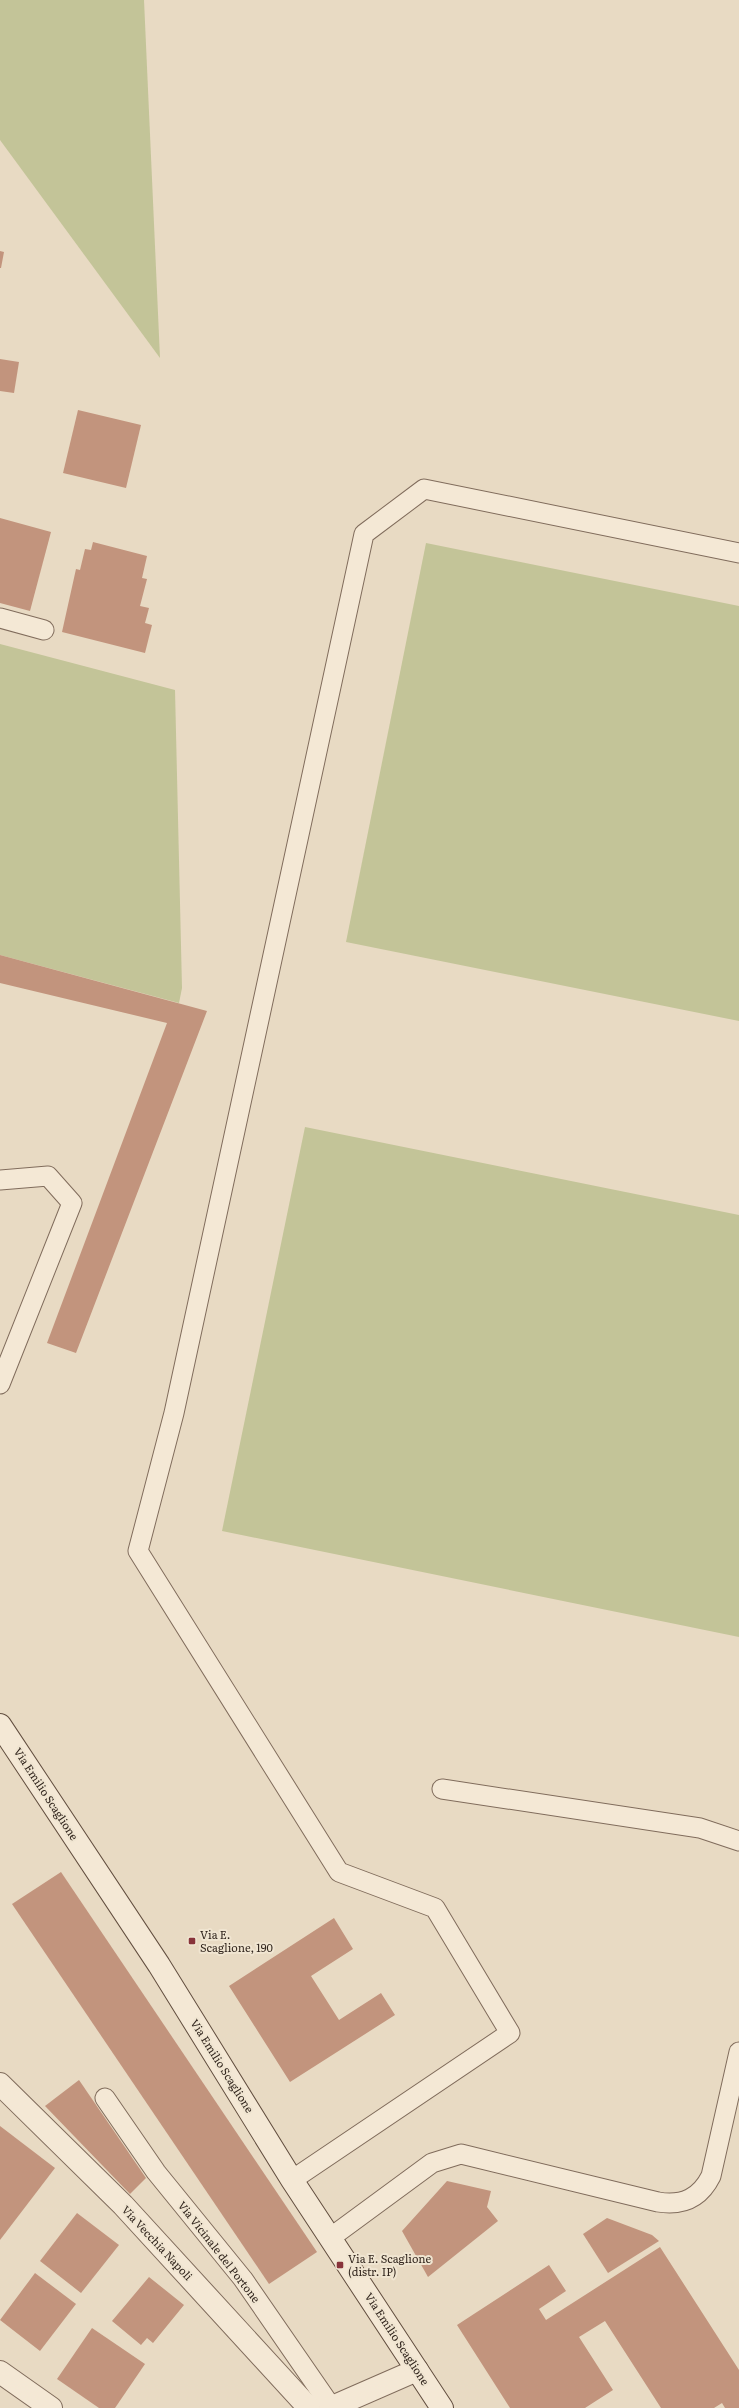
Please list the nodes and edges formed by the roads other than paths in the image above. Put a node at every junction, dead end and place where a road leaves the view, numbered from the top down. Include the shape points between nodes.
1 (739, 553) edge
2 (0, 618) edge
3 (44, 630) dead end
4 (0, 1180) edge
5 (0, 1384) edge
6 (0, 1725) edge
7 (442, 1789) dead end
8 (739, 1841) edge
9 (739, 2052) edge
10 (0, 2084) edge
11 (105, 2098) dead end
12 (292, 2180) junction
13 (330, 2238) junction
14 (417, 2370) junction
15 (0, 2372) edge
16 (51, 2408) edge
17 (309, 2408) edge
18 (331, 2408) edge
19 (442, 2408) edge

1 - 12 lane via 424,489 364,534 174,1413 138,1551 339,1872 435,1908 510,2033
2 - 3 lane
4 - 5 lane via 48,1176 72,1203
6 - 12 main road, Via Emilio Scaglione via 159,1965
7 - 8 lane via 700,1828
9 - 13 lane via 711,2176 705,2188 696,2197 671,2204 658,2202 461,2154 432,2164
10 - 17 main road, Via Vecchia Napoli via 122,2205
11 - 18 lane, Via Vicinale del Portone via 156,2172 243,2279
12 - 13 main road, Via Emilio Scaglione
13 - 14 main road, Via Emilio Scaglione
14 - 18 main road
14 - 19 main road, Via Emilio Scaglione
15 - 16 main road

